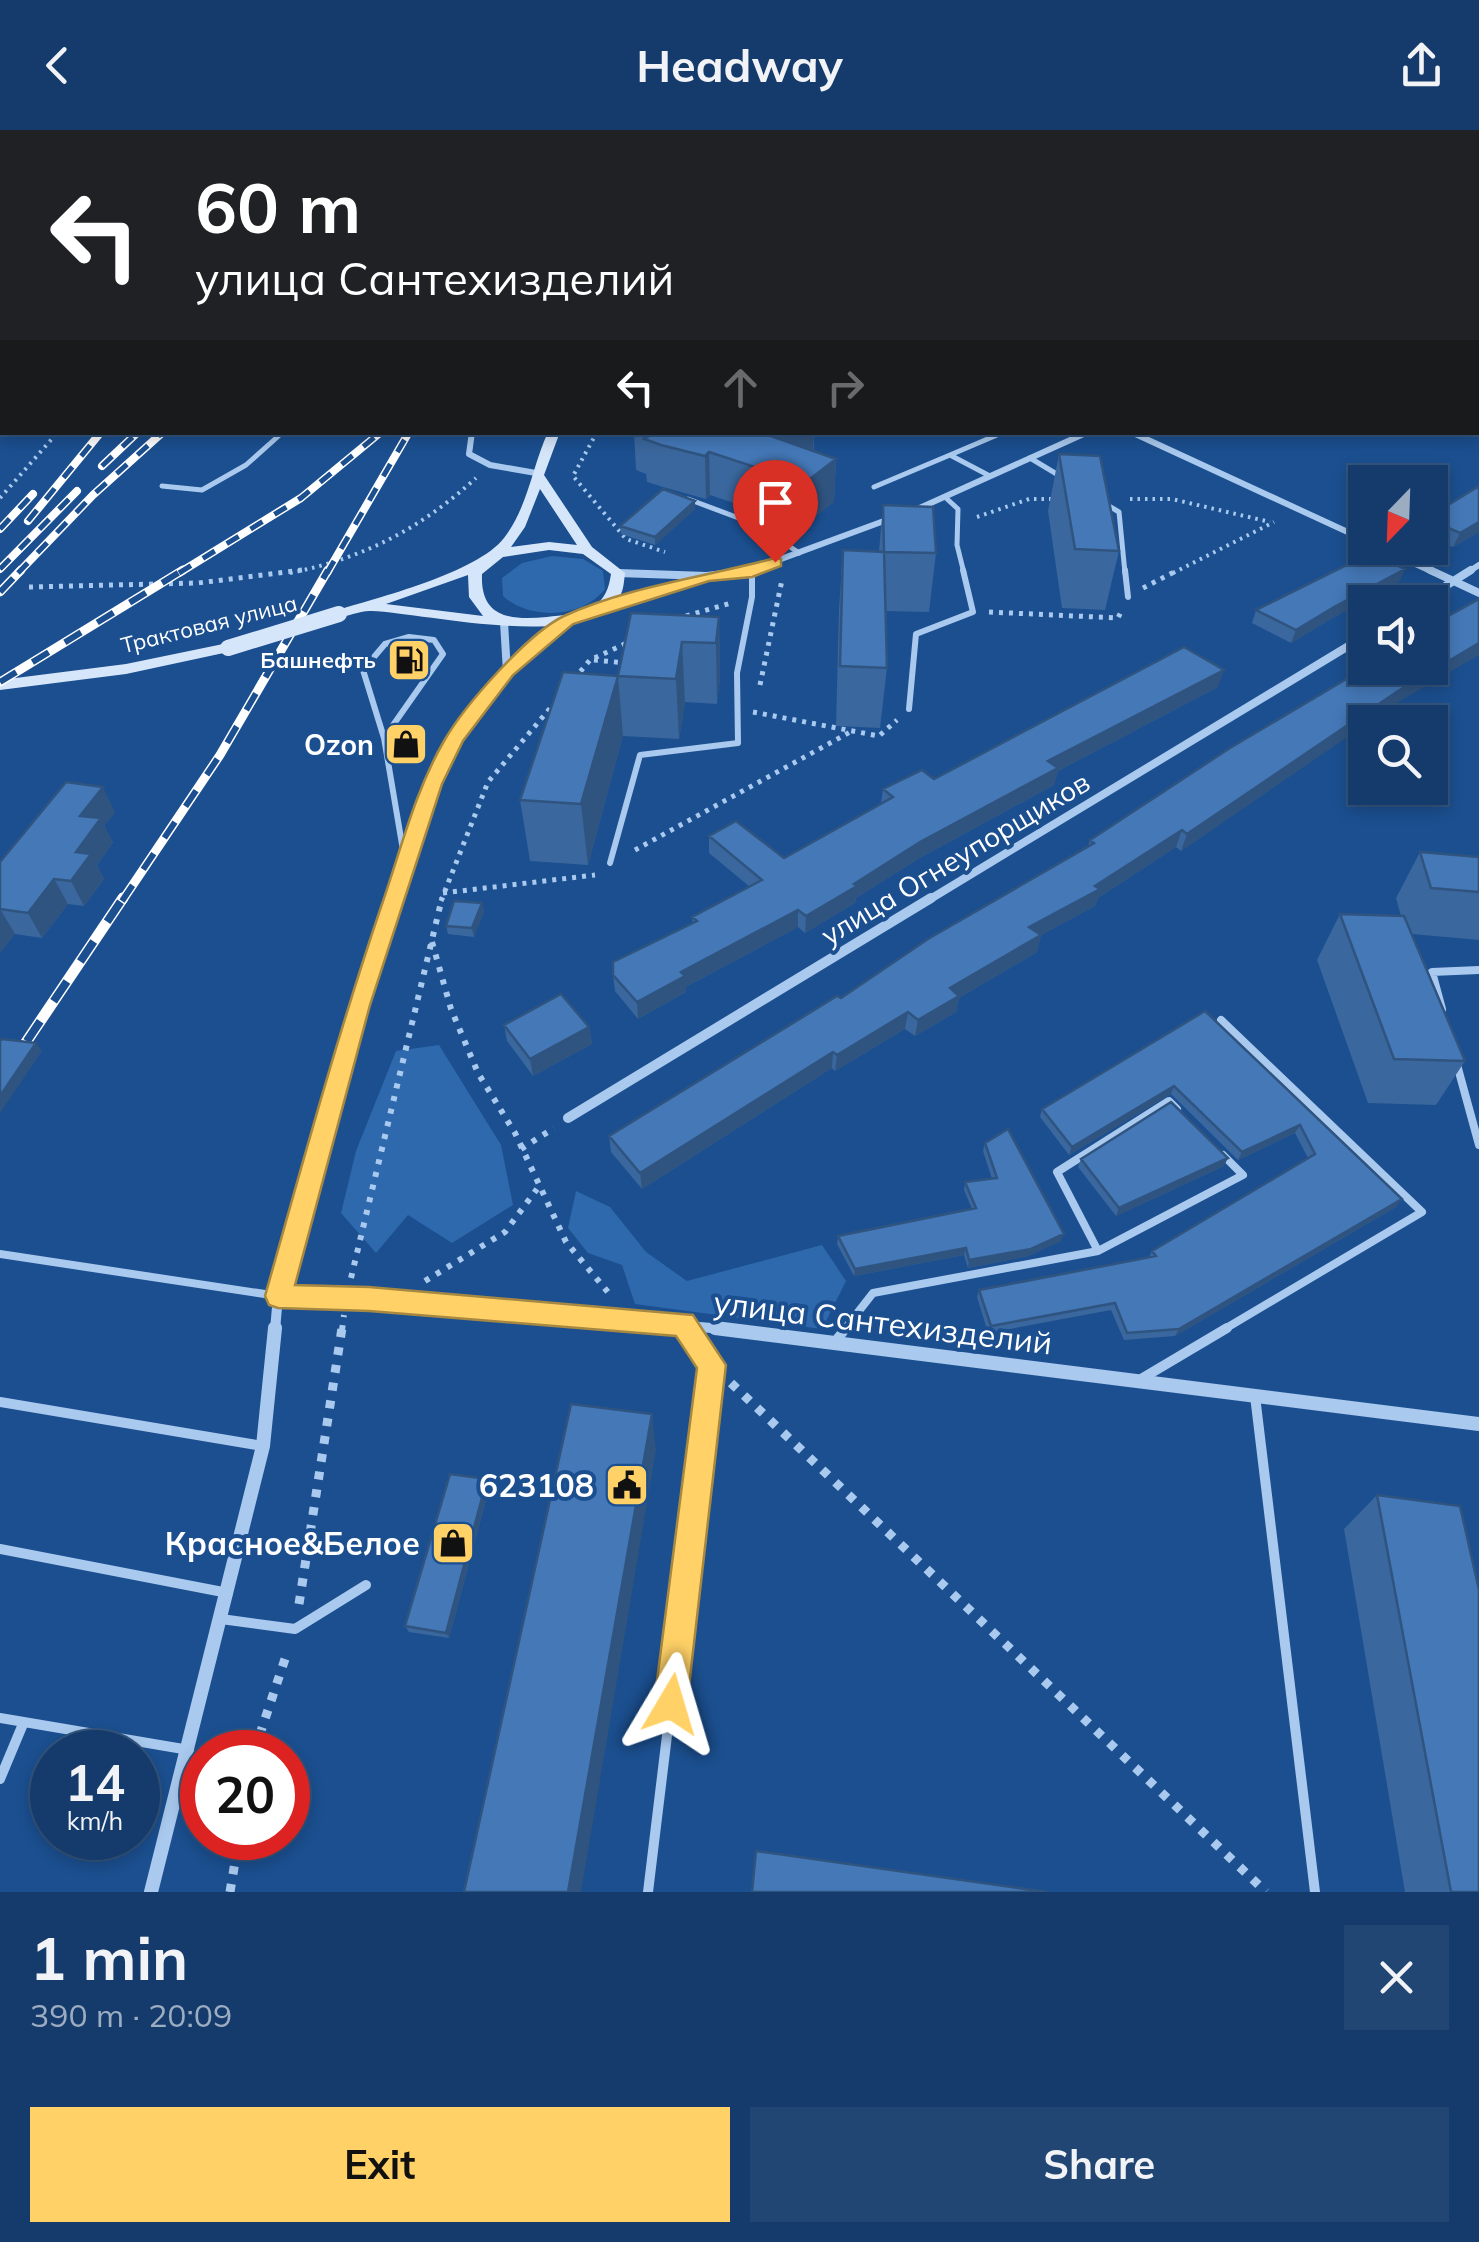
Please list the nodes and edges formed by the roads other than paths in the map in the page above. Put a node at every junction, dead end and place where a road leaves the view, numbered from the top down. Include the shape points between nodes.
1 (280, 435) edge
2 (472, 435) edge
3 (553, 435) edge
4 (998, 435) dead end
5 (1072, 435) edge
6 (1138, 435) edge
7 (950, 455) junction
8 (1030, 458) junction
9 (536, 472) junction
10 (988, 475) junction
11 (1063, 478) edge
12 (162, 486) dead end
13 (874, 487) dead end
14 (684, 498) edge
15 (946, 498) junction
16 (1097, 498) edge
17 (1348, 532) edge
18 (587, 550) junction
19 (499, 553) junction
20 (799, 553) junction
21 (1418, 565) edge
22 (1479, 565) edge
23 (752, 572) junction
24 (618, 573) junction
25 (707, 576) junction
26 (1455, 582) junction
27 (1448, 586) edge
28 (1479, 593) edge
29 (1128, 597) road end
30 (368, 606) junction
31 (604, 606) junction
32 (567, 620) junction
33 (504, 622) junction
34 (1348, 646) edge
35 (507, 672) junction
36 (0, 685) edge
37 (908, 708) road end
38 (384, 738) junction
39 (405, 862) junction
40 (610, 864) road end
41 (1479, 970) edge
42 (1221, 1020) edge
43 (1448, 1030) edge
44 (1453, 1049) edge
45 (1182, 1113) edge
46 (568, 1118) road end
47 (1479, 1145) edge
48 (1218, 1150) edge
49 (1098, 1251) junction
50 (0, 1254) edge
51 (278, 1296) junction
52 (684, 1324) junction
53 (834, 1344) junction
54 (1137, 1381) junction
55 (1255, 1396) junction
56 (0, 1402) edge
57 (1479, 1424) edge
58 (263, 1446) junction
59 (0, 1549) edge
60 (366, 1585) dead end
61 (228, 1593) junction
62 (221, 1619) junction
63 (0, 1718) edge
64 (24, 1724) junction
65 (194, 1730) edge
66 (180, 1749) edge
67 (0, 1778) edge
68 (180, 1783) edge
69 (150, 1892) edge
70 (648, 1892) edge
71 (1315, 1892) edge

1 - 12 lane via 246,465 202,490
2 - 9 street via 469,454 490,465
3 - 9 street
4 - 7 lane
5 - 8 street
6 - 17 street
7 - 10 lane
7 - 13 lane
8 - 10 street
8 - 11 lane
9 - 18 street
9 - 19 street via 524,514
10 - 15 street
14 - 20 lane via 754,522
15 - 20 street
15 - 37 lane via 958,509 957,545 973,612 916,634
16 - 29 lane via 1119,512
18 - 19 street, Трактовая улица via 549,546
18 - 24 street
19 - 30 street, Трактовая улица
19 - 33 street via 475,573 473,594 481,609
20 - 23 street
21 - 26 street
22 - 26 street
23 - 25 street
23 - 40 lane via 737,674 738,744 640,756
24 - 25 street
24 - 31 street via 614,596
25 - 31 street
26 - 27 street
26 - 28 street
30 - 33 street, Трактовая улица
30 - 36 street, Трактовая улица, bridge via 228,648
31 - 32 street, Трактовая улица
32 - 33 street, Трактовая улица
32 - 35 street
33 - 35 street
34 - 46 street, улица Огнеупорщиков
35 - 39 street via 454,740
38 - 38 lane via 363,670 381,644 400,636 434,640 443,654
38 - 39 lane
39 - 51 street
41 - 43 lane via 1432,972
42 - 54 lane via 1422,1212
44 - 47 lane
45 - 49 lane via 1169,1101 1057,1172
48 - 49 lane via 1243,1176
49 - 53 lane via 873,1293
50 - 51 lane
51 - 52 street, улица Сантехизделий
51 - 58 street
52 - 53 street, улица Сантехизделий
52 - 70 lane via 712,1365
53 - 54 street, улица Сантехизделий
54 - 55 street, улица Сантехизделий
55 - 57 street, улица Сантехизделий
55 - 71 lane
56 - 58 lane
58 - 61 street
59 - 61 lane
60 - 62 lane via 295,1630
61 - 62 street
62 - 65 street
63 - 64 lane
64 - 66 lane
64 - 67 lane
68 - 69 street

